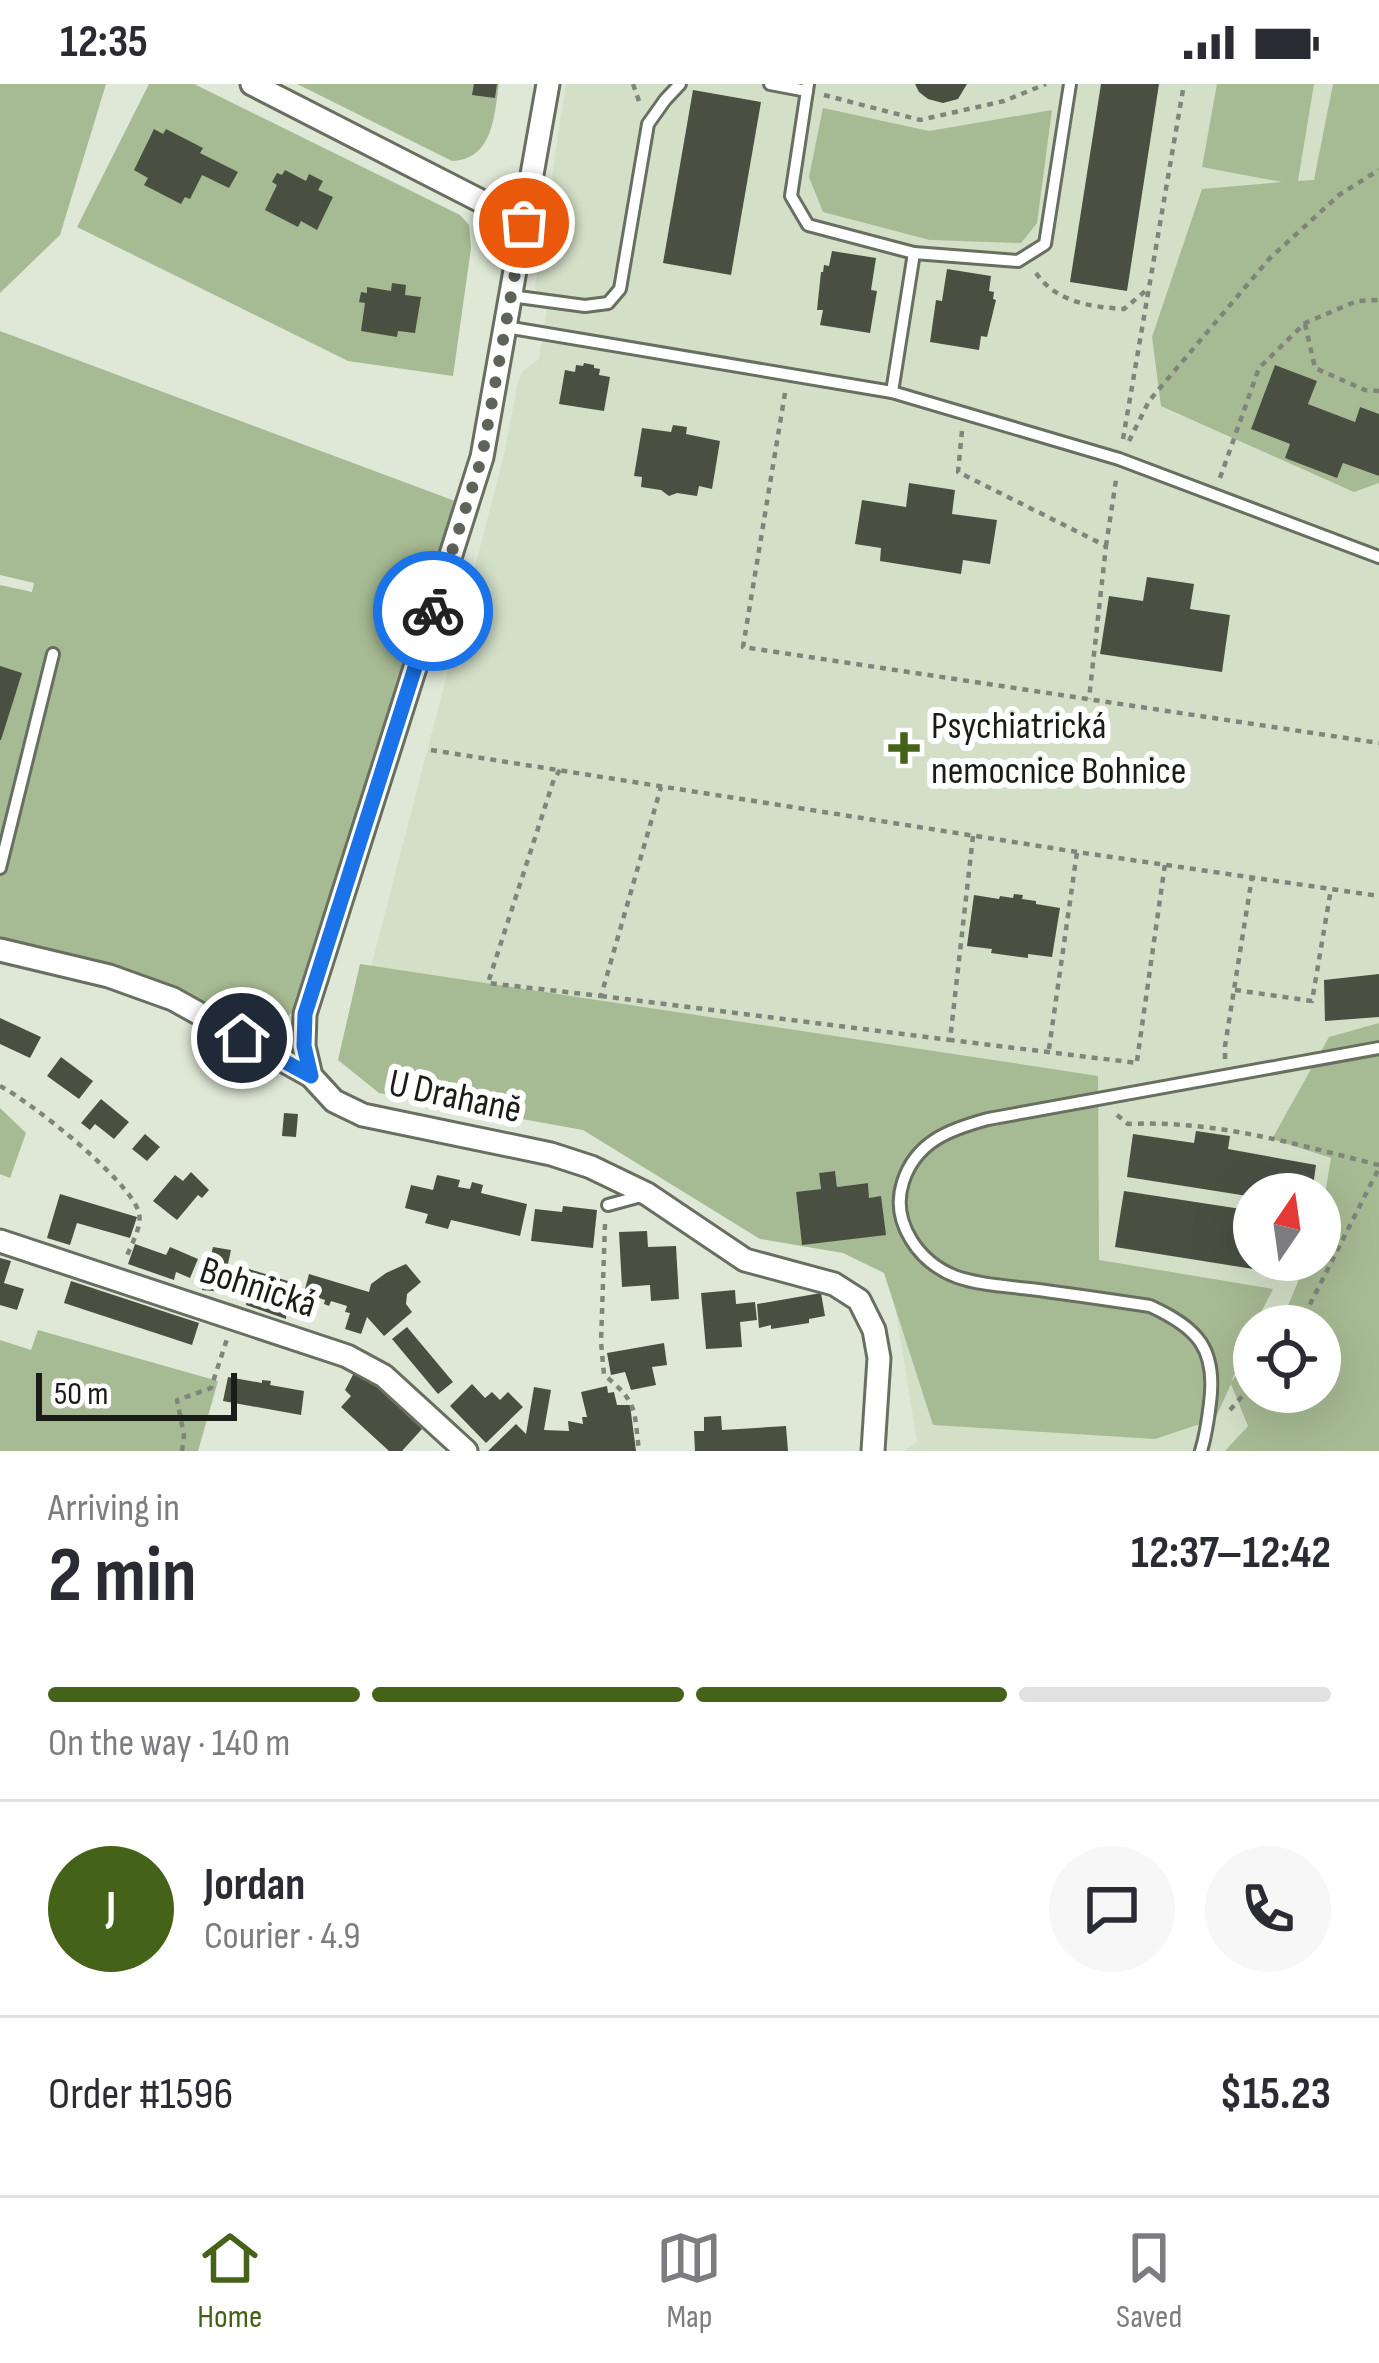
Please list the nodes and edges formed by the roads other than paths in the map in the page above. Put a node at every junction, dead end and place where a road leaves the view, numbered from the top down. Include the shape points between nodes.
1 (252, 84) edge
2 (548, 84) edge
3 (680, 84) edge
4 (770, 84) edge
5 (1070, 84) edge
6 (808, 87) edge
7 (524, 223) junction
8 (914, 253) junction
9 (512, 296) junction
10 (506, 327) junction
11 (892, 392) junction
12 (1379, 557) edge
13 (53, 654) dead end
14 (0, 868) edge
15 (0, 950) edge
16 (1379, 1048) edge
17 (311, 1076) junction
18 (647, 1194) junction
19 (608, 1205) road end
20 (0, 1240) edge
21 (466, 1451) edge
22 (874, 1451) edge
23 (1201, 1451) edge

1 - 7 street
2 - 7 street
3 - 9 lane via 648,124 620,290 608,303 585,306
4 - 6 lane
5 - 8 lane via 1045,244 1018,261
6 - 8 lane via 791,196 808,225
7 - 9 street
8 - 11 lane
9 - 10 street
10 - 11 lane
10 - 17 street via 482,457 305,1014
11 - 12 lane via 1119,460
13 - 14 lane
15 - 17 street, U Drahaně via 173,999
16 - 23 lane via 988,1119 948,1130 905,1174 900,1216 930,1263 985,1283 1150,1306 1194,1332 1213,1378
17 - 18 street, U Drahaně via 334,1101 363,1115 551,1154
18 - 19 lane
18 - 22 street, U Drahaně via 745,1260 834,1284 859,1300 879,1358
20 - 21 street, Bohnická via 347,1356 384,1376

